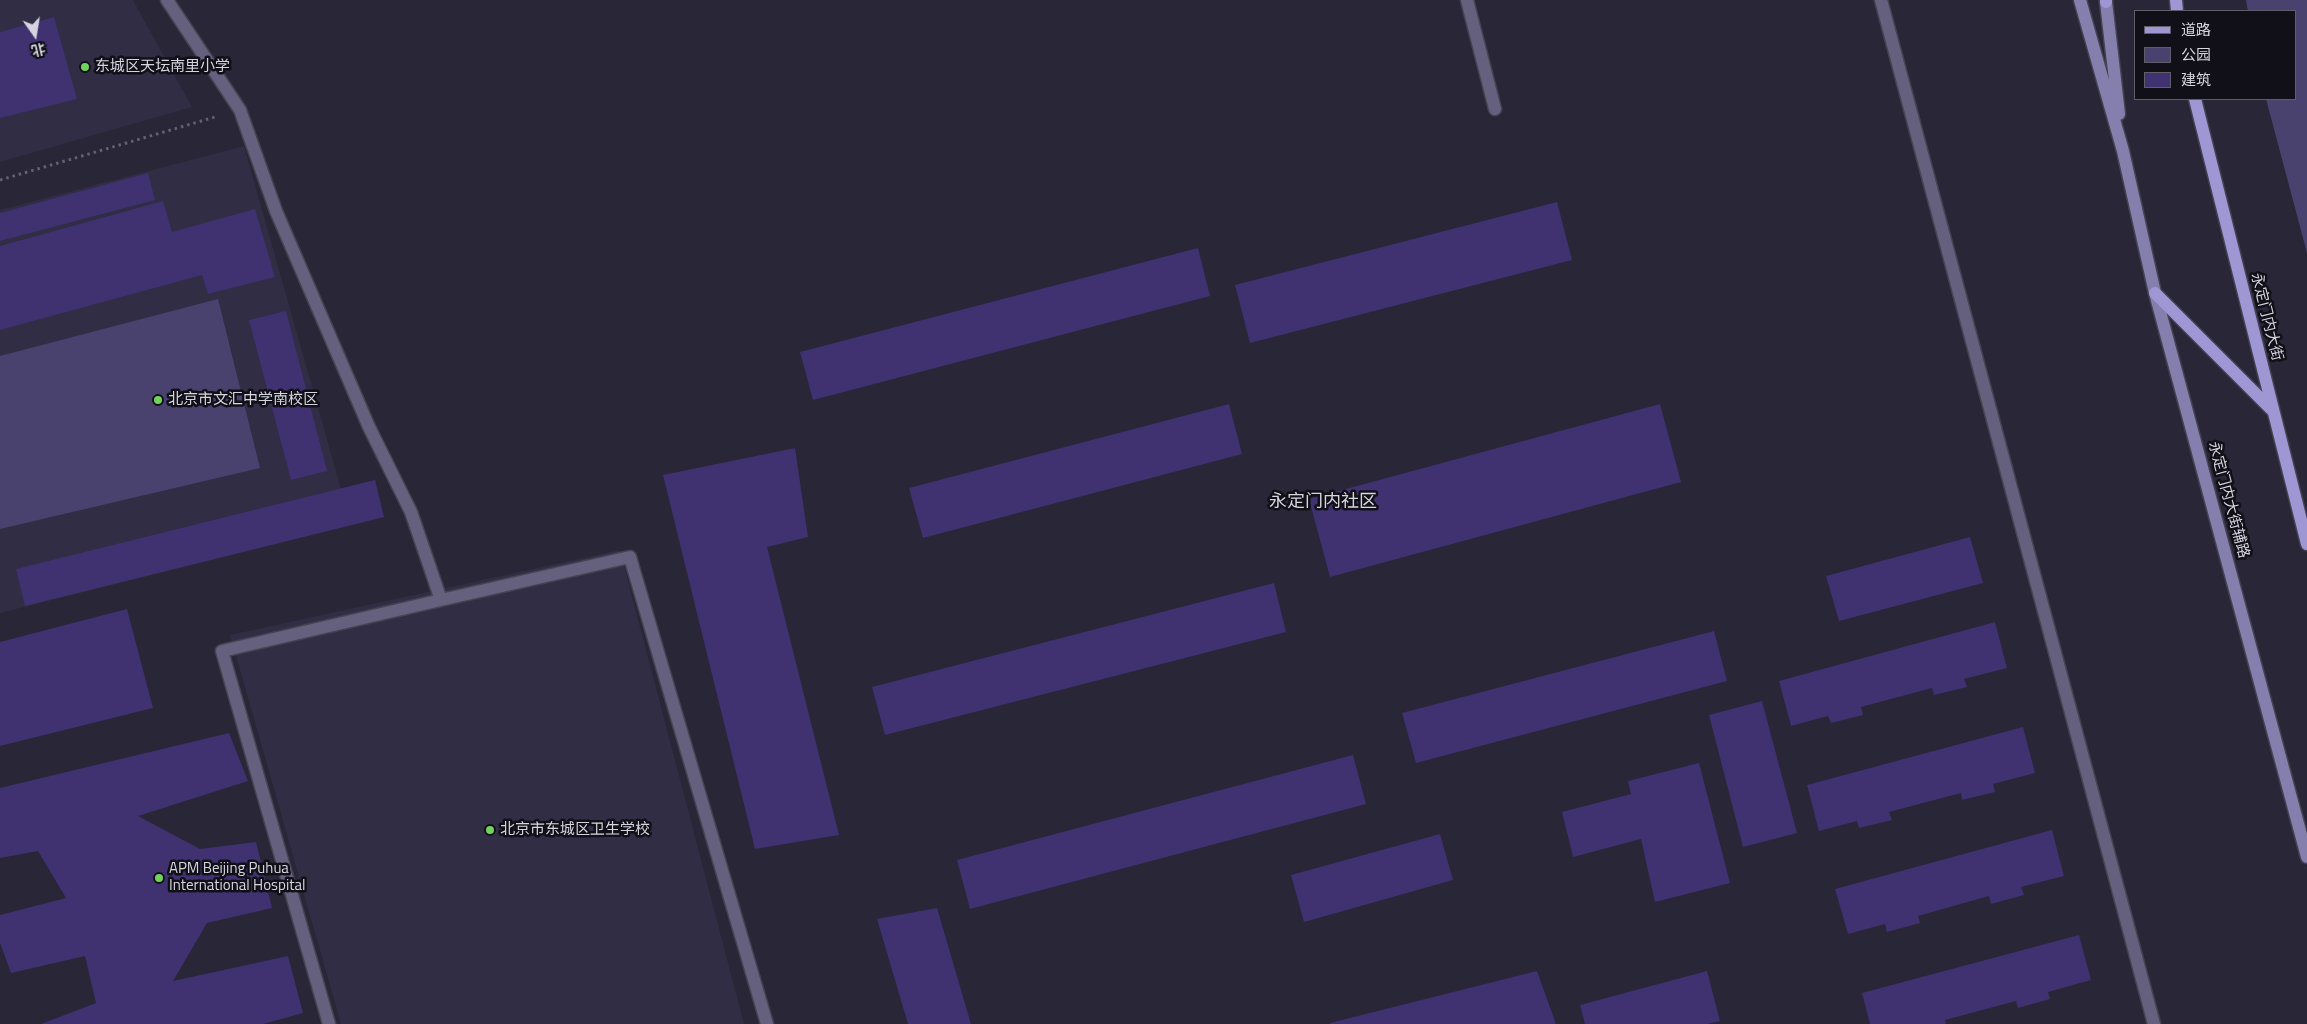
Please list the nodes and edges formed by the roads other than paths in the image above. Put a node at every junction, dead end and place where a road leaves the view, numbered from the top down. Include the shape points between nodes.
1 (167, 0) edge
2 (1467, 0) edge
3 (1881, 0) edge
4 (2080, 0) edge
5 (2106, 1) edge
6 (2195, 100) edge
7 (1495, 109) dead end
8 (2123, 151) junction
9 (2155, 293) junction
10 (2273, 411) junction
11 (2307, 544) edge
12 (441, 600) junction
13 (2307, 857) edge
14 (329, 1024) edge
15 (767, 1024) edge
16 (2154, 1024) edge

1 - 12 street via 240,110 276,211 369,427 411,512
2 - 7 street
3 - 16 street
4 - 8 street
5 - 8 street
6 - 10 main road, 永定门内大街
8 - 9 street, 永定门内大街辅路
9 - 10 main road
9 - 13 street, 永定门内大街辅路
10 - 11 main road, 永定门内大街
12 - 14 street via 222,651
12 - 15 street via 630,557

